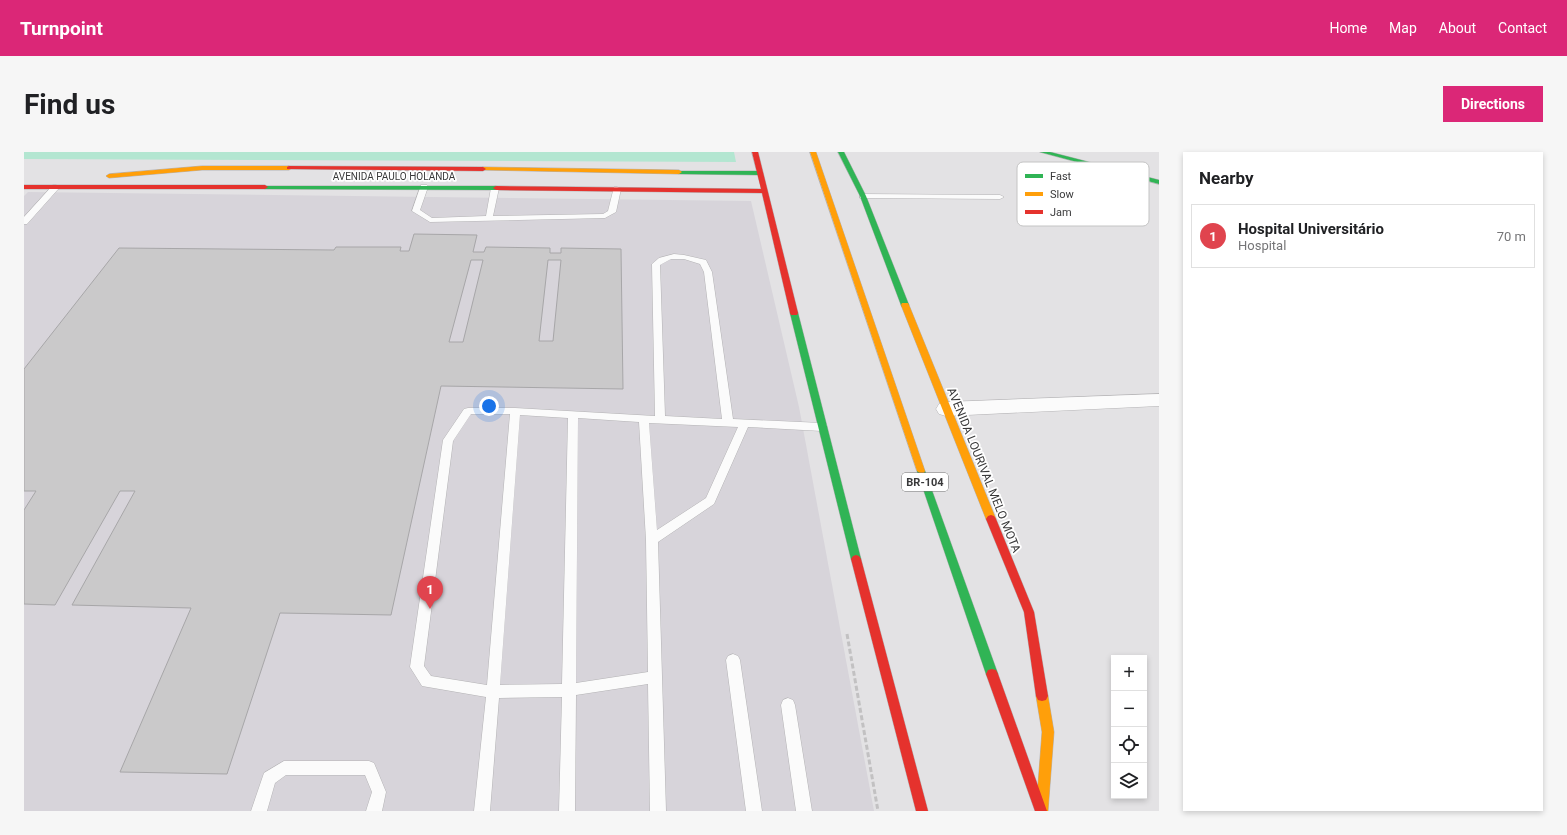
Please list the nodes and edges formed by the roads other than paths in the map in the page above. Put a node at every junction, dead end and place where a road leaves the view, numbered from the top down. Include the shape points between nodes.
1 (755, 152) edge
2 (813, 152) edge
3 (841, 152) edge
4 (1043, 152) edge
5 (1082, 162) edge
6 (289, 168) junction
7 (515, 169) junction
8 (759, 173) junction
9 (1149, 179) edge
10 (1159, 182) edge
11 (24, 187) edge
12 (56, 187) junction
13 (276, 187) junction
14 (424, 187) junction
15 (495, 188) junction
16 (512, 188) junction
17 (617, 189) junction
18 (763, 191) junction
19 (863, 196) junction
20 (1000, 197) dead end
21 (489, 218) junction
22 (24, 222) edge
23 (1159, 400) edge
24 (946, 409) junction
25 (515, 411) junction
26 (573, 414) junction
27 (644, 419) junction
28 (660, 420) junction
29 (728, 423) junction
30 (744, 424) junction
31 (822, 427) junction
32 (652, 540) junction
33 (733, 660) dead end
34 (655, 677) junction
35 (569, 690) junction
36 (493, 692) junction
37 (788, 705) dead end
38 (259, 811) edge
39 (374, 811) edge
40 (482, 811) edge
41 (567, 811) edge
42 (658, 811) edge
43 (754, 811) edge
44 (804, 811) edge
45 (922, 811) edge
46 (1041, 811) edge

1 - 8 main road
2 - 46 main road, AVENIDA LOURIVAL MELO MOTA / BR-104 via 893,391
3 - 19 main road, AVENIDA LOURIVAL MELO MOTA
4 - 5 main road
6 - 7 main road, AVENIDA PAULO HOLANDA
6 - 11 main road, AVENIDA PAULO HOLANDA via 202,168 135,172
6 - 13 main road via 279,174 274,181
7 - 8 main road, AVENIDA PAULO HOLANDA
7 - 16 main road via 519,176
8 - 18 main road
9 - 10 main road
11 - 12 main road, AVENIDA PAULO HOLANDA
12 - 13 main road, AVENIDA PAULO HOLANDA
12 - 22 lane
13 - 14 main road, AVENIDA PAULO HOLANDA
14 - 15 main road, AVENIDA PAULO HOLANDA
14 - 21 lane via 416,211 430,220
15 - 16 main road, AVENIDA PAULO HOLANDA
15 - 21 lane
16 - 17 main road, AVENIDA PAULO HOLANDA
17 - 18 main road, AVENIDA PAULO HOLANDA
17 - 21 lane via 612,212 605,216
18 - 31 main road
19 - 20 lane
19 - 24 main road, AVENIDA LOURIVAL MELO MOTA
23 - 24 street
24 - 46 main road, AVENIDA LOURIVAL MELO MOTA via 1029,612 1048,732
25 - 26 lane
25 - 36 lane
25 - 36 lane via 468,411 448,440 417,667 427,682
26 - 27 lane
26 - 35 lane
27 - 28 lane
27 - 32 lane
28 - 29 lane
28 - 29 lane via 656,264 666,257 678,256 703,262 708,272
29 - 30 lane
30 - 31 lane
30 - 32 lane via 710,501
31 - 45 main road
32 - 34 lane
33 - 43 lane
34 - 35 lane
34 - 42 lane
35 - 36 lane
35 - 41 lane
36 - 40 lane
37 - 44 lane
38 - 39 lane via 269,778 284,768 369,768 379,792

